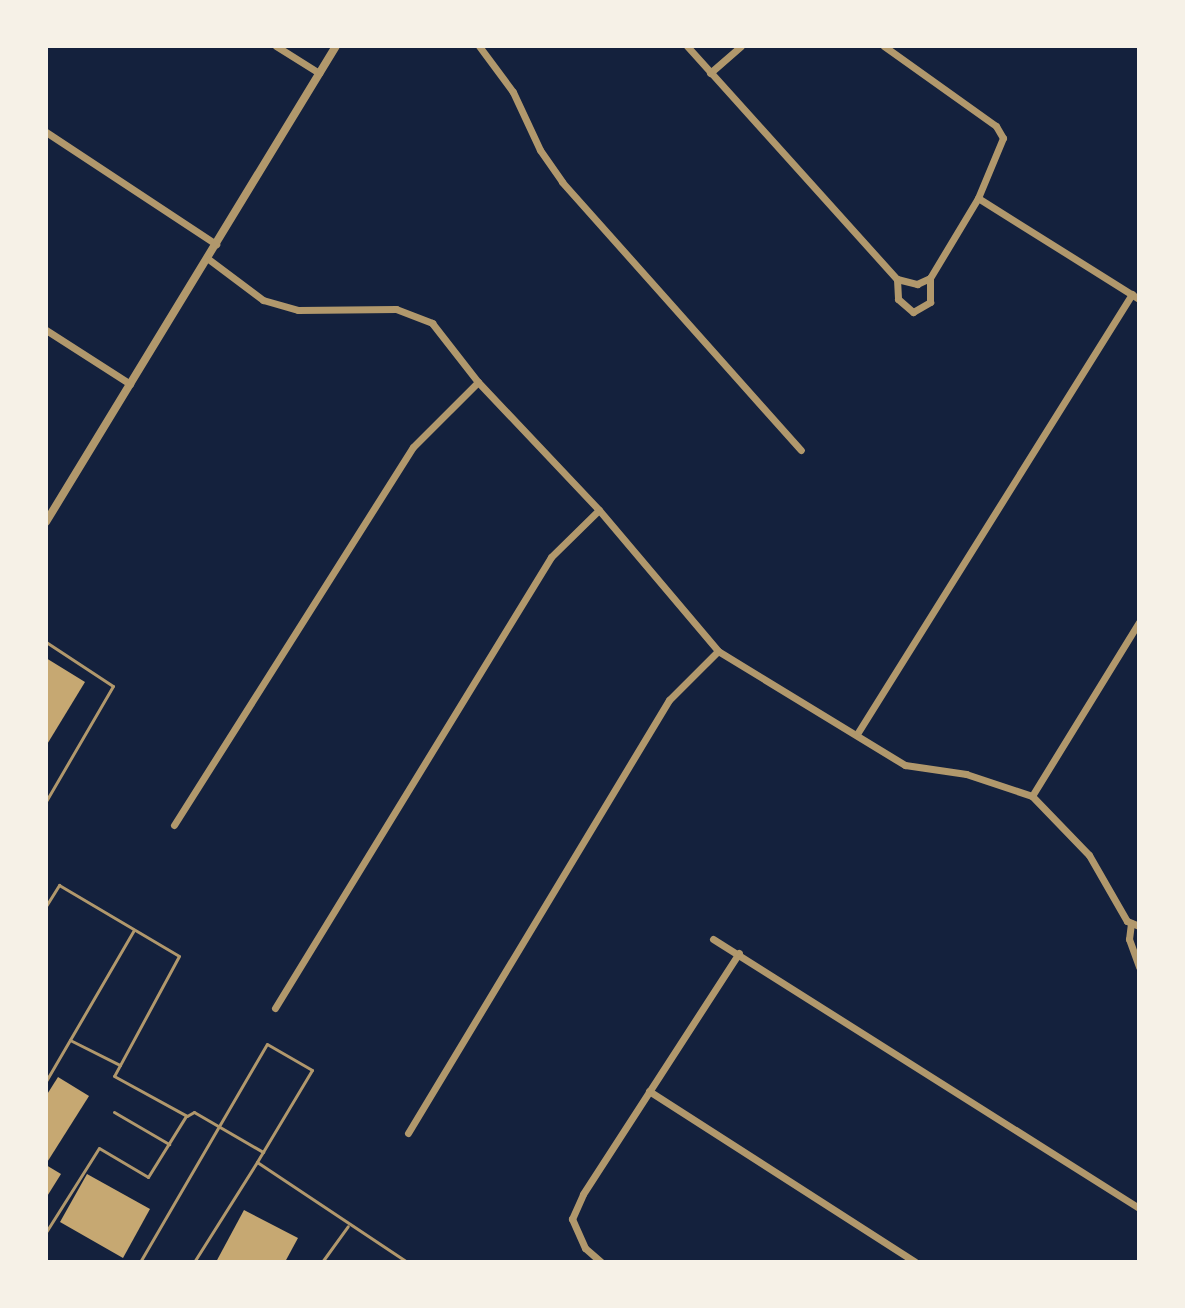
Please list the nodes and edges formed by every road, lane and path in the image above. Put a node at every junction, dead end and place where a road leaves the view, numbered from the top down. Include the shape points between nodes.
1 (276, 46) edge
2 (336, 46) edge
3 (479, 46) edge
4 (687, 46) edge
5 (741, 46) edge
6 (884, 46) edge
7 (319, 73) junction
8 (710, 73) junction
9 (46, 132) edge
10 (978, 198) junction
11 (216, 244) junction
12 (207, 258) junction
13 (930, 278) junction
14 (897, 279) junction
15 (1136, 296) edge
16 (46, 330) edge
17 (478, 382) junction
18 (130, 384) junction
19 (801, 450) dead end
20 (599, 510) junction
21 (46, 522) edge
22 (1139, 622) edge
23 (46, 642) edge
24 (718, 651) junction
25 (857, 734) junction
26 (1032, 796) junction
27 (46, 801) edge
28 (174, 825) dead end
29 (46, 906) edge
30 (1135, 925) edge
31 (134, 930) junction
32 (713, 939) dead end
33 (739, 953) junction
34 (1139, 967) edge
35 (275, 1008) dead end
36 (70, 1040) junction
37 (120, 1065) junction
38 (46, 1081) edge
39 (649, 1091) junction
40 (114, 1112) dead end
41 (187, 1116) junction
42 (218, 1125) junction
43 (408, 1133) dead end
44 (169, 1144) junction
45 (263, 1152) junction
46 (257, 1162) junction
47 (1139, 1208) edge
48 (349, 1225) junction
49 (46, 1232) edge
50 (140, 1262) edge
51 (194, 1262) edge
52 (322, 1262) edge
53 (407, 1262) edge
54 (601, 1262) edge
55 (915, 1262) edge

1 - 7 street
2 - 7 street
3 - 19 street via 513,92 540,150 562,182
4 - 8 street
5 - 8 street
6 - 10 street via 1002,131 1001,148
7 - 11 street
8 - 14 street
9 - 11 street
10 - 13 street
10 - 15 street
11 - 12 street
12 - 17 street via 263,300 298,310 396,309 432,323
12 - 18 street
13 - 14 street via 917,284
13 - 14 street via 930,302 913,312 898,299
15 - 25 street
16 - 18 street
17 - 20 street
17 - 28 street via 413,447
18 - 21 street
20 - 24 street
20 - 35 street via 551,557
22 - 26 street
23 - 27 lane via 113,686
24 - 25 street
24 - 43 street via 669,700
25 - 26 street via 905,765 966,774
26 - 30 street via 1089,855
29 - 31 lane via 59,885
30 - 34 street via 1129,939
31 - 36 lane
31 - 37 lane via 179,956
32 - 33 street
33 - 39 street
33 - 47 street
36 - 37 lane
36 - 38 lane
37 - 41 lane via 114,1076
39 - 54 street via 572,1219 585,1248
39 - 55 street
40 - 44 lane
41 - 42 lane via 194,1112
41 - 44 lane
42 - 45 lane
42 - 45 lane via 267,1044 312,1070
42 - 50 lane
44 - 49 lane via 148,1177 99,1148
45 - 46 lane
46 - 48 lane
46 - 51 lane
48 - 52 lane
48 - 53 lane

